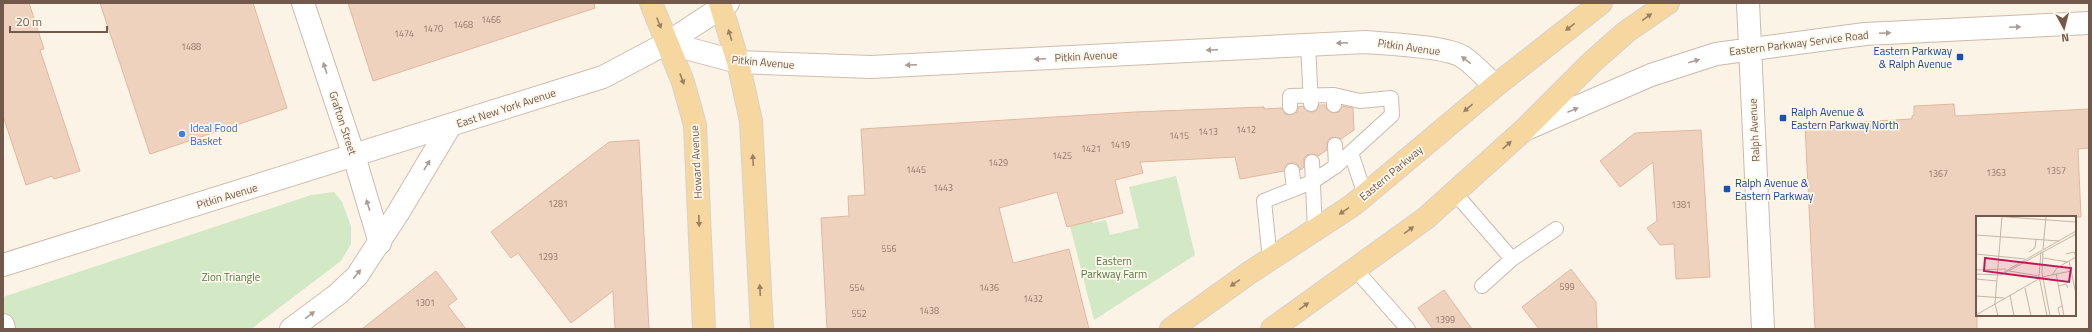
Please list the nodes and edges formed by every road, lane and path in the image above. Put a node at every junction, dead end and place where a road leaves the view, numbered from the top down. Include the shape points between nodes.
1 (303, 3) edge
2 (651, 3) edge
3 (1600, 3) edge
4 (1668, 3) edge
5 (1748, 3) edge
6 (723, 5) edge
7 (2089, 23) edge
8 (667, 43) junction
9 (1308, 45) junction
10 (1749, 49) junction
11 (738, 62) junction
12 (1495, 86) junction
13 (1311, 100) junction
14 (1290, 107) dead end
15 (450, 126) junction
16 (1524, 130) junction
17 (1336, 145) dead end
18 (1351, 153) junction
19 (354, 156) junction
20 (1312, 162) dead end
21 (1336, 166) junction
22 (1292, 171) dead end
23 (1312, 182) junction
24 (1294, 190) junction
25 (1454, 192) junction
26 (1365, 195) junction
27 (1556, 229) dead end
28 (1316, 231) junction
29 (380, 243) junction
30 (1270, 260) junction
31 (1512, 260) junction
32 (3, 265) edge
33 (1355, 269) junction
34 (1482, 286) dead end
35 (3, 325) edge
36 (4, 329) edge
37 (291, 329) edge
38 (704, 329) edge
39 (762, 329) edge
40 (1171, 329) edge
41 (1272, 329) edge
42 (1408, 329) edge
43 (1763, 329) edge

19 -> 1 street, Grafton Street
2 -> 8 main road, Howard Avenue
3 -> 12 main road, Eastern Parkway
16 -> 4 main road via 1626,32
5 - 10 street, Ralph Avenue
6 - 8 street, East New York Avenue
11 -> 6 main road
10 -> 7 street, Eastern Parkway Service Road via 1864,34
8 - 11 street, Pitkin Avenue
8 - 15 street, East New York Avenue via 603,77
8 -> 38 main road, Howard Avenue via 683,82 695,125
9 -> 11 street, Pitkin Avenue via 871,67
12 -> 9 street, Pitkin Avenue via 1463,57 1454,53 1416,46 1366,42
9 - 13 lane
16 -> 10 street, Eastern Parkway Service Road via 1651,75 1716,54
10 - 43 street, Ralph Avenue
39 -> 11 main road via 751,121
12 -> 26 main road, Eastern Parkway
13 - 14 lane via 1290,96
13 - 18 lane via 1360,101 1391,98 1392,115
15 - 19 street, Pitkin Avenue
29 -> 15 street, East New York Avenue
25 -> 16 main road
17 - 21 lane
18 - 21 lane
18 - 26 lane
29 -> 19 street, Grafton Street
19 - 32 street, Pitkin Avenue
20 - 23 lane
21 - 23 lane
22 - 24 lane
23 - 24 lane
23 - 28 lane
24 - 30 lane via 1264,201
25 - 31 lane
33 -> 25 main road via 1426,218
26 -> 28 main road, Eastern Parkway
27 - 31 lane
28 - 30 main road, Eastern Parkway
37 -> 29 street, East New York Avenue via 338,294 357,276
30 -> 40 main road, Eastern Parkway
31 - 34 lane
41 -> 33 main road
33 - 42 lane
35 - 36 street

